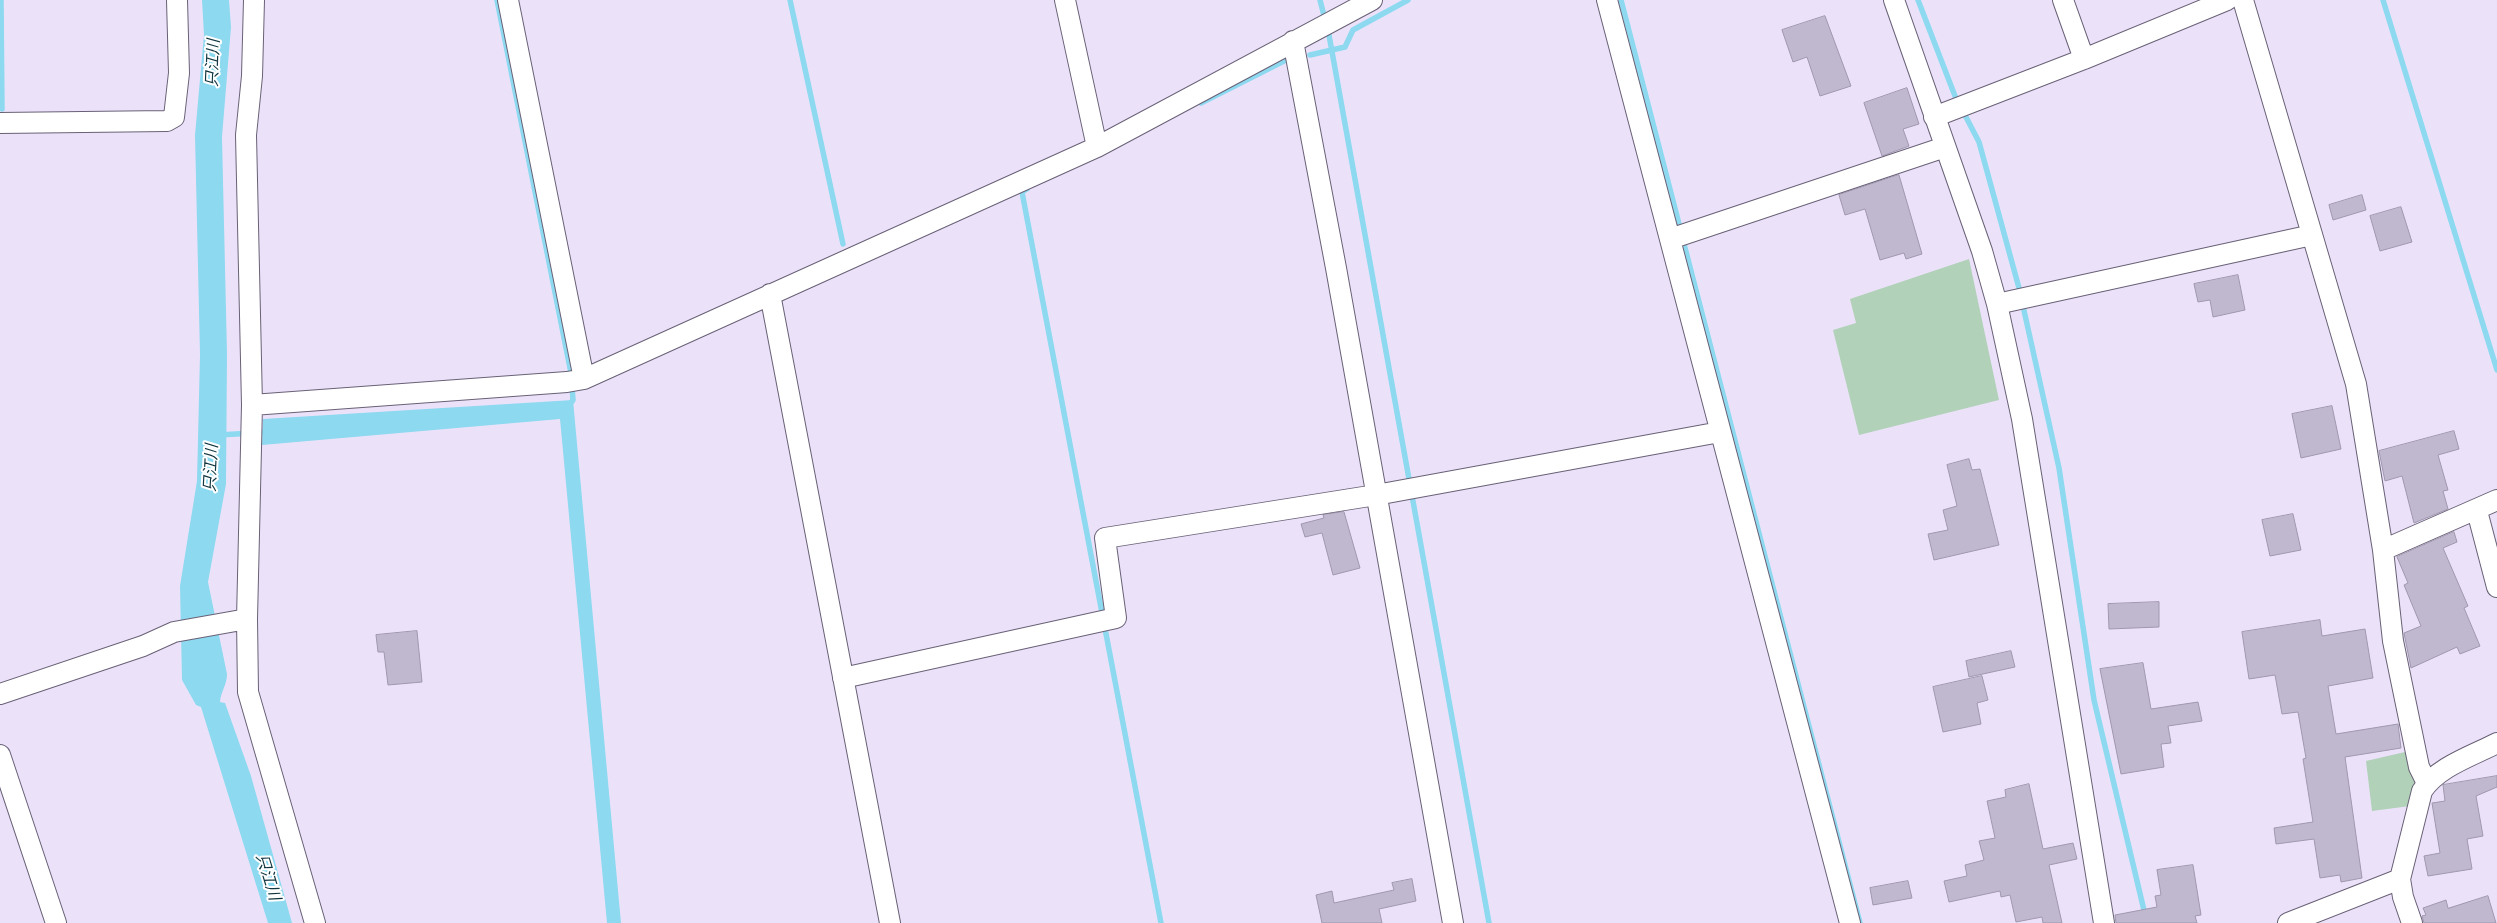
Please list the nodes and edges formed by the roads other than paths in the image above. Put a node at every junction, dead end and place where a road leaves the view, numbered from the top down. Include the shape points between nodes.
1 (177, 0) edge
2 (254, 0) edge
3 (508, 0) edge
4 (1065, 0) edge
5 (1372, 0) edge
6 (1607, 0) edge
7 (1894, 0) edge
8 (2063, 0) edge
9 (2227, 0) edge
10 (2244, 0) edge
11 (1293, 41) junction
12 (2084, 60) junction
13 (1952, 110) junction
14 (0, 123) edge
15 (1097, 147) junction
16 (1945, 147) junction
17 (2312, 235) junction
18 (1670, 239) junction
19 (770, 294) junction
20 (2013, 301) junction
21 (575, 380) junction
22 (252, 405) junction
23 (1720, 432) junction
24 (1376, 495) junction
25 (2497, 500) edge
26 (2477, 511) junction
27 (2382, 550) junction
28 (2497, 587) edge
29 (247, 619) junction
30 (843, 678) junction
31 (0, 694) edge
32 (2497, 744) edge
33 (0, 756) edge
34 (2427, 783) junction
35 (2400, 879) junction
36 (56, 923) edge
37 (315, 923) edge
38 (890, 923) edge
39 (1453, 923) edge
40 (1850, 923) edge
41 (2104, 923) edge
42 (2288, 923) edge
43 (2412, 923) edge

1 - 14 street via 178,73 174,117 167,121
2 - 22 street via 246,135
3 - 21 street
4 - 15 street
5 - 11 street
6 - 18 street
7 - 13 street
8 - 12 street
9 - 12 street
10 - 17 street
11 - 15 street
11 - 24 street
12 - 13 street
13 - 16 street
15 - 19 street
16 - 18 street
16 - 20 street via 1982,251
17 - 20 street
17 - 27 street via 2356,384
18 - 23 street
19 - 21 street
19 - 30 street
20 - 41 street via 2022,420
21 - 22 street
22 - 29 street
23 - 24 street
23 - 40 street
24 - 30 street via 1105,538 1116,618
24 - 39 street
25 - 26 street
26 - 27 street
26 - 28 street
27 - 34 street via 2393,641 2419,767
29 - 31 street via 174,632 143,646
29 - 37 street via 248,692
30 - 38 street
32 - 34 street via 2437,774
33 - 36 street
34 - 35 street
35 - 42 street
35 - 43 street

